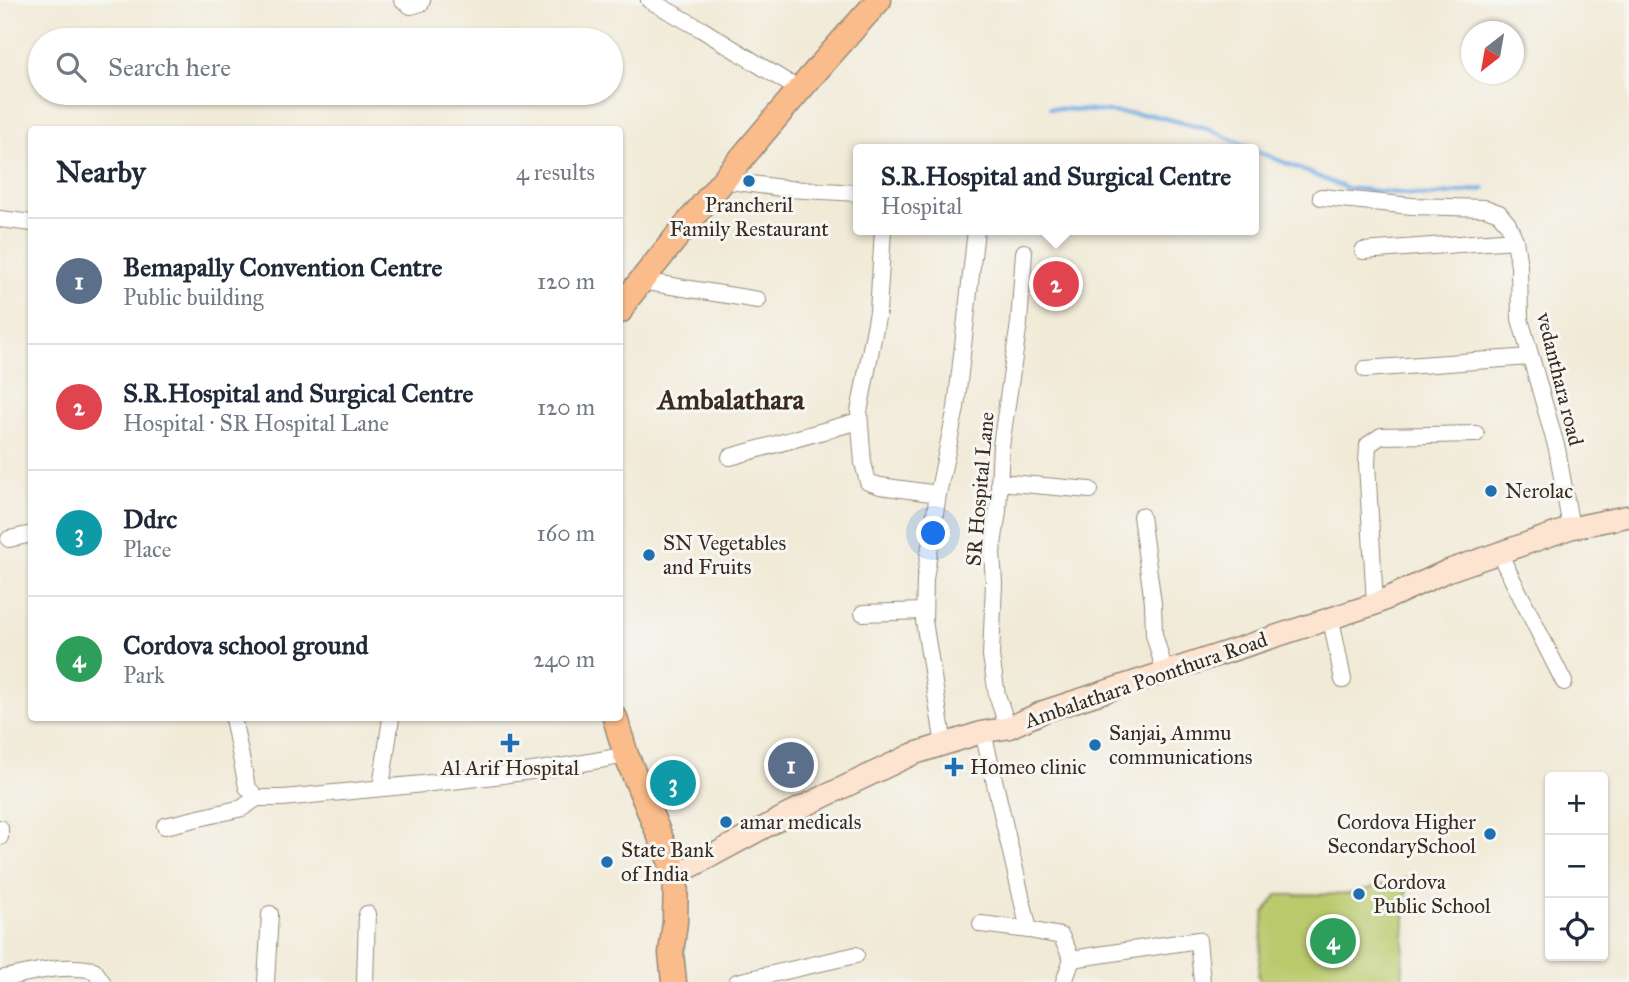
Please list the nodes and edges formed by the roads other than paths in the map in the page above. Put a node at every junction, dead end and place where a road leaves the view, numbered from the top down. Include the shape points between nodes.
1 (401, 0) edge
2 (422, 0) edge
3 (649, 0) edge
4 (879, 0) edge
5 (798, 89) junction
6 (722, 180) junction
7 (853, 194) edge
8 (1321, 197) dead end
9 (0, 219) edge
10 (28, 222) edge
11 (883, 235) edge
12 (974, 235) edge
13 (1515, 240) junction
14 (1363, 251) dead end
15 (1024, 252) dead end
16 (641, 281) junction
17 (758, 300) dead end
18 (623, 305) edge
19 (1530, 357) junction
20 (1365, 369) dead end
21 (859, 421) junction
22 (1476, 434) dead end
23 (730, 457) dead end
24 (999, 482) junction
25 (1090, 490) dead end
26 (938, 494) junction
27 (1142, 516) dead end
28 (1629, 516) edge
29 (1571, 528) junction
30 (28, 535) edge
31 (9, 539) dead end
32 (1499, 553) junction
33 (1375, 604) junction
34 (924, 611) junction
35 (863, 613) dead end
36 (1331, 619) junction
37 (1165, 673) junction
38 (1343, 680) dead end
39 (1564, 682) dead end
40 (234, 721) edge
41 (391, 721) edge
42 (616, 721) edge
43 (1007, 728) junction
44 (983, 732) junction
45 (944, 745) junction
46 (626, 755) junction
47 (381, 787) junction
48 (257, 798) junction
49 (165, 826) dead end
50 (0, 828) edge
51 (0, 837) edge
52 (676, 875) junction
53 (270, 914) dead end
54 (367, 914) dead end
55 (981, 925) dead end
56 (1028, 930) junction
57 (856, 955) dead end
58 (1072, 959) junction
59 (0, 967) edge
60 (1, 981) edge
61 (102, 982) edge
62 (266, 982) edge
63 (365, 982) edge
64 (674, 982) edge
65 (737, 982) edge
66 (1064, 982) edge
67 (1202, 982) edge

1 - 2 street via 411,6
3 - 5 street
4 - 5 main road
5 - 6 main road
6 - 7 street
6 - 16 main road
8 - 13 street, vedanthara road via 1485,208 1499,213
9 - 10 street
11 - 21 street via 878,312
12 - 26 street via 956,408
13 - 14 street
13 - 19 street, vedanthara road via 1520,318
15 - 24 street, SR Hospital Lane via 1020,323
16 - 17 street
16 - 18 main road
19 - 20 street
19 - 29 street, vedanthara road via 1557,449
21 - 23 street
21 - 26 street via 868,482
22 - 33 street via 1381,436 1368,445
24 - 25 street
24 - 43 street, SR Hospital Lane via 992,552 991,656
26 - 34 street
27 - 37 street via 1154,634
28 - 29 main road, Ambalathara Poonthura Road
29 - 32 main road, Ambalathara Poonthura Road
30 - 31 street
32 - 33 main road, Ambalathara Poonthura Road
32 - 39 street
33 - 36 main road, Ambalathara Poonthura Road
34 - 35 street
34 - 45 street
36 - 37 main road, Ambalathara Poonthura Road
36 - 38 street
37 - 43 main road, Ambalathara Poonthura Road via 1045,711
40 - 48 street via 247,787
41 - 47 street
42 - 46 main road
43 - 44 main road, Ambalathara Poonthura Road
44 - 45 main road, Ambalathara Poonthura Road
44 - 56 street
45 - 52 main road, Ambalathara Poonthura Road via 913,754 800,808
46 - 47 street via 570,767
46 - 52 main road
47 - 48 street
48 - 49 street via 242,808
50 - 51 street
52 - 64 main road via 671,953
53 - 62 street
54 - 63 street
55 - 56 street
56 - 58 street via 1061,936
57 - 65 street
58 - 66 street
58 - 67 street via 1198,940
59 - 60 street
60 - 61 street via 79,967 94,970

